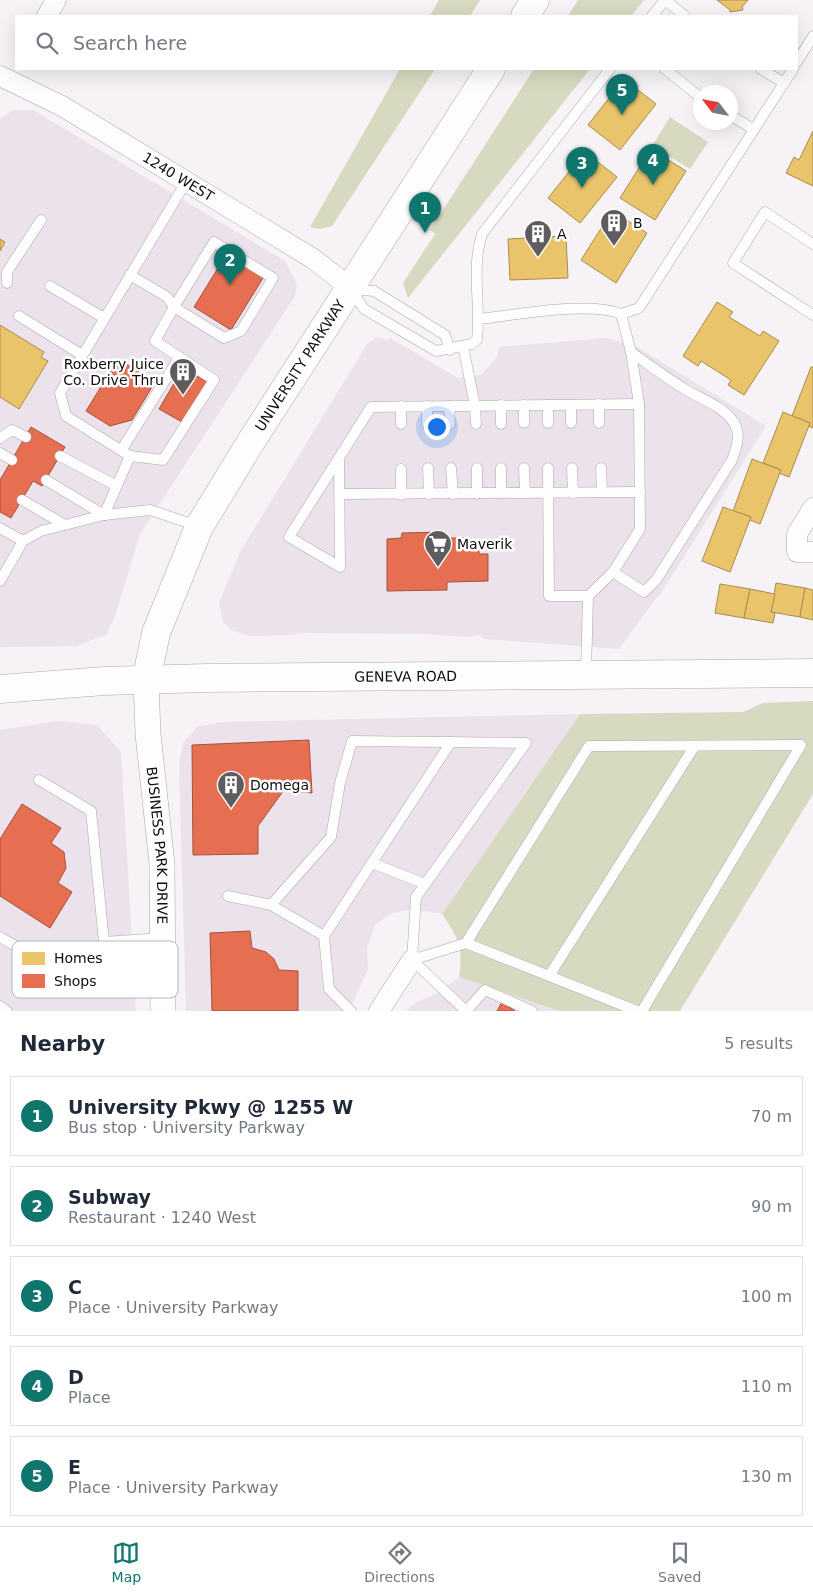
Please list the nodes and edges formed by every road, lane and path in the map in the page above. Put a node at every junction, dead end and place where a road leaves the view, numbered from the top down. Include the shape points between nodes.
1 (56, 0) edge
2 (535, 0) edge
3 (665, 0) edge
4 (48, 15) edge
5 (526, 15) edge
6 (653, 15) edge
7 (684, 15) edge
8 (813, 36) edge
9 (798, 60) edge
10 (490, 70) edge
11 (609, 70) edge
12 (666, 70) edge
13 (762, 70) edge
14 (792, 70) edge
15 (6, 80) edge
16 (784, 83) junction
17 (693, 91) edge
18 (738, 120) edge
19 (753, 129) junction
20 (186, 182) junction
21 (41, 220) dead end
22 (813, 244) edge
23 (130, 275) junction
24 (6, 283) dead end
25 (50, 286) dead end
26 (350, 288) junction
27 (174, 307) junction
28 (621, 314) junction
29 (813, 315) edge
30 (20, 316) dead end
31 (104, 318) junction
32 (479, 319) junction
33 (463, 346) junction
34 (450, 350) junction
35 (631, 352) junction
36 (82, 355) junction
37 (179, 358) junction
38 (599, 404) junction
39 (639, 404) junction
40 (501, 405) junction
41 (524, 405) junction
42 (548, 405) junction
43 (571, 405) junction
44 (400, 406) junction
45 (427, 406) junction
46 (449, 406) junction
47 (475, 406) junction
48 (524, 423) dead end
49 (548, 423) dead end
50 (571, 423) dead end
51 (600, 423) dead end
52 (401, 424) dead end
53 (427, 424) dead end
54 (450, 424) dead end
55 (476, 424) dead end
56 (501, 424) dead end
57 (26, 437) dead end
58 (0, 438) edge
59 (122, 449) junction
60 (0, 453) edge
61 (60, 456) dead end
62 (130, 456) junction
63 (12, 460) dead end
64 (339, 461) junction
65 (428, 468) dead end
66 (452, 468) dead end
67 (477, 468) dead end
68 (501, 468) dead end
69 (524, 468) dead end
70 (548, 468) dead end
71 (572, 468) dead end
72 (601, 468) dead end
73 (401, 469) dead end
74 (46, 480) dead end
75 (117, 486) junction
76 (602, 492) junction
77 (640, 492) junction
78 (501, 493) junction
79 (524, 493) junction
80 (548, 493) junction
81 (573, 493) junction
82 (340, 494) junction
83 (401, 494) junction
84 (428, 494) junction
85 (453, 494) junction
86 (477, 494) junction
87 (22, 500) dead end
88 (813, 508) edge
89 (104, 515) junction
90 (65, 525) junction
91 (199, 527) junction
92 (0, 528) edge
93 (23, 541) junction
94 (805, 552) edge
95 (613, 572) junction
96 (0, 581) edge
97 (588, 596) junction
98 (813, 674) edge
99 (586, 677) junction
100 (146, 681) junction
101 (0, 689) edge
102 (451, 742) junction
103 (694, 747) junction
104 (39, 780) dead end
105 (372, 863) junction
106 (425, 884) junction
107 (228, 896) dead end
108 (271, 905) junction
109 (324, 936) junction
110 (0, 937) edge
111 (163, 938) joint
112 (104, 941) edge
113 (119, 941) edge
114 (466, 943) junction
115 (12, 944) edge
116 (412, 960) junction
117 (549, 976) junction
118 (163, 998) edge
119 (0, 1006) edge
120 (466, 1010) edge
121 (7, 1011) edge
122 (163, 1011) edge
123 (351, 1011) edge
124 (379, 1011) edge
125 (532, 1011) edge
126 (637, 1011) edge
127 (642, 1011) edge

1 - 4 street
2 - 5 main road
3 - 6 lane
3 - 7 lane
8 - 9 lane
10 - 26 main road, UNIVERSITY PARKWAY
11 - 32 lane via 482,234 476,251
12 - 17 lane
13 - 16 lane
14 - 16 lane
15 - 20 street, 1240 WEST via 62,106
16 - 19 lane
18 - 19 lane
19 - 28 lane via 639,308
20 - 23 lane
20 - 26 street, 1240 WEST via 312,258
21 - 24 lane via 7,272
22 - 29 lane via 765,212 734,263
23 - 27 lane via 167,297
23 - 31 lane
25 - 31 lane
26 - 34 lane via 364,309 436,351
26 - 34 lane via 374,291 445,335
26 - 91 main road, UNIVERSITY PARKWAY
27 - 27 lane via 214,242 273,278 241,331 224,338
27 - 37 lane via 155,341
28 - 32 lane via 610,309 550,310
28 - 35 lane
30 - 36 lane
31 - 36 lane
32 - 33 lane via 477,340
33 - 34 lane
33 - 47 lane
35 - 39 lane
35 - 95 lane via 733,420 738,433 738,447 656,580 644,592
36 - 59 lane via 60,393 66,416
37 - 59 lane
37 - 62 lane via 214,380 163,460
38 - 39 lane
38 - 43 lane
38 - 51 lane
39 - 77 lane
40 - 41 lane
40 - 47 lane
40 - 56 lane
41 - 42 lane
41 - 48 lane
42 - 43 lane
42 - 49 lane
43 - 50 lane
44 - 45 lane
44 - 52 lane
44 - 64 lane via 371,407
45 - 46 lane
45 - 53 lane
46 - 47 lane
46 - 54 lane
47 - 55 lane
57 - 58 lane via 12,430
59 - 62 lane
60 - 63 lane
61 - 75 lane
62 - 75 lane
64 - 82 lane
64 - 82 lane via 289,537 340,567
65 - 84 lane
66 - 85 lane
67 - 86 lane
68 - 78 lane
69 - 79 lane
70 - 80 lane
71 - 81 lane
72 - 76 lane
73 - 83 lane
74 - 89 lane
75 - 89 lane
76 - 77 lane
76 - 81 lane
77 - 95 lane via 640,529
78 - 79 lane
78 - 86 lane
79 - 80 lane
80 - 81 lane
80 - 97 lane via 549,596
82 - 83 lane
83 - 84 lane
84 - 85 lane
85 - 86 lane
87 - 90 lane
88 - 94 street via 797,534
89 - 90 lane
89 - 91 lane via 150,510
90 - 93 lane via 41,531
91 - 100 main road, UNIVERSITY PARKWAY via 156,633
92 - 93 lane
93 - 96 lane
95 - 97 lane
97 - 99 lane
98 - 99 main road, GENEVA ROAD
99 - 100 main road, GENEVA ROAD via 518,675
100 - 101 main road, GENEVA ROAD
100 - 111 street, BUSINESS PARK DRIVE via 148,734 162,864
102 - 105 lane
102 - 106 lane via 526,743
102 - 108 lane via 352,741 340,783 331,837
103 - 114 lane via 589,746
103 - 117 lane
103 - 127 lane via 802,745
104 - 112 lane via 91,811
105 - 106 lane
105 - 109 lane
106 - 116 lane via 416,898
107 - 108 lane
108 - 109 lane
109 - 123 lane via 329,988
110 - 115 lane
111 - 113 lane
114 - 116 lane
114 - 117 lane
116 - 120 lane
116 - 124 street
117 - 126 lane
118 - 122 street, BUSINESS PARK DRIVE
119 - 121 lane
120 - 125 lane via 485,990

